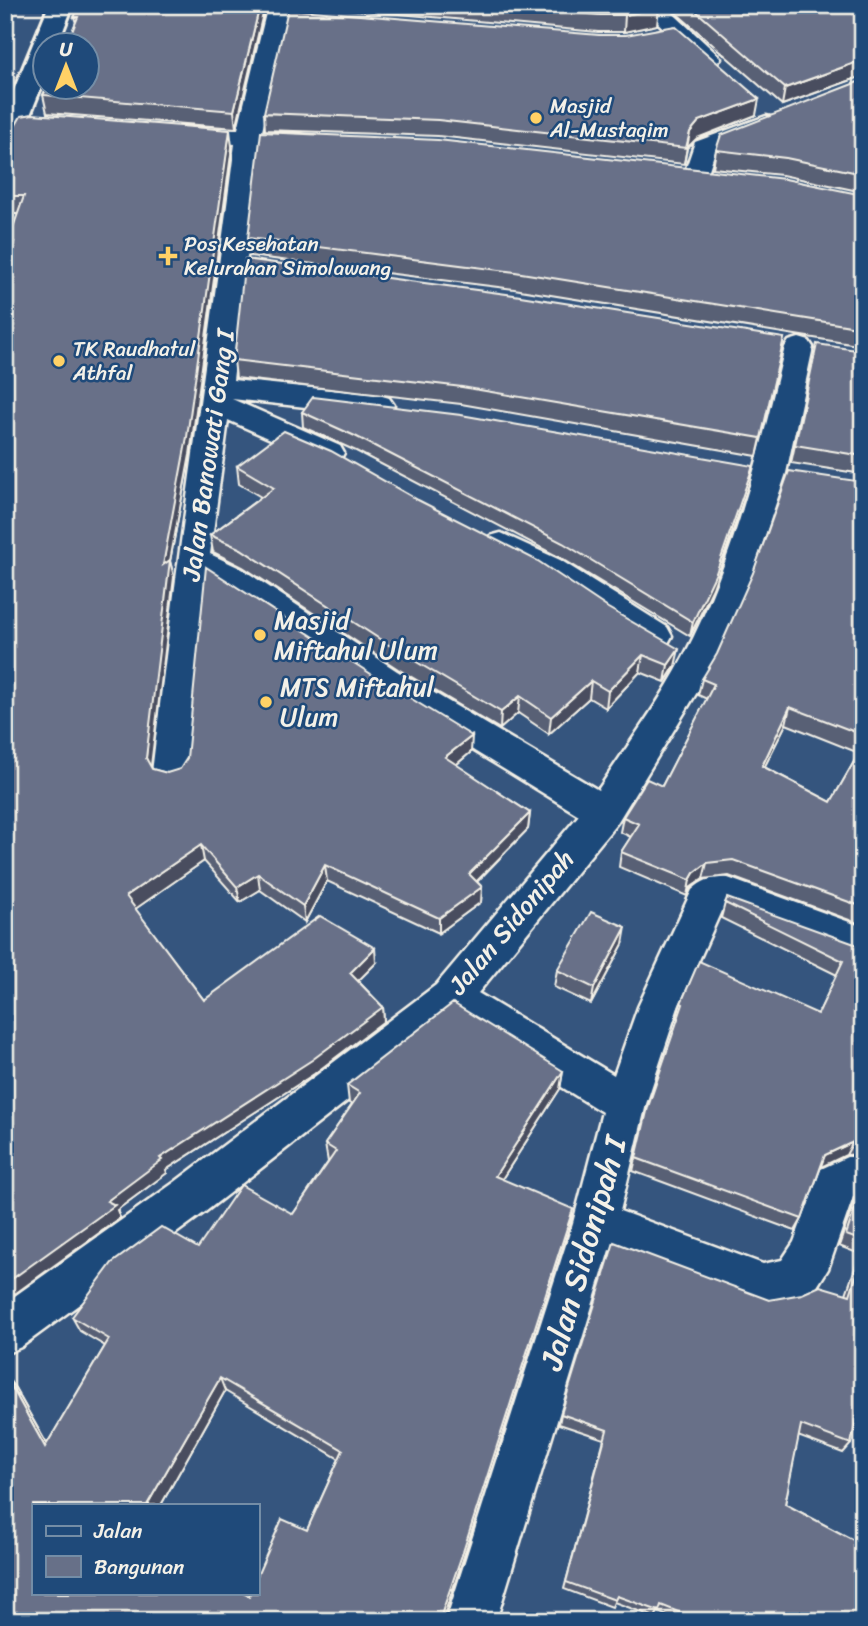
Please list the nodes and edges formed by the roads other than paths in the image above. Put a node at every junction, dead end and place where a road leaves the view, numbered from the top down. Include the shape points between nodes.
1 (61, 5) edge
2 (650, 5) edge
3 (278, 10) edge
4 (304, 16) edge
5 (677, 31) junction
6 (654, 37) edge
7 (729, 76) edge
8 (758, 101) edge
9 (10, 119) edge
10 (42, 122) edge
11 (152, 131) edge
12 (248, 139) junction
13 (330, 142) edge
14 (5, 145) edge
15 (669, 174) edge
16 (798, 347) dead end
17 (216, 395) junction
18 (402, 409) edge
19 (355, 466) edge
20 (478, 532) edge
21 (193, 559) junction
22 (699, 661) junction
23 (170, 773) edge
24 (604, 812) junction
25 (863, 944) edge
26 (450, 997) junction
27 (625, 1104) junction
28 (863, 1177) edge
29 (595, 1223) junction
30 (5, 1331) edge
31 (471, 1621) edge

1 - 9 street
2 - 5 street
3 - 4 street
3 - 12 street, Jalan Banowati Gang I
5 - 6 street
5 - 7 street
8 - 15 street via 784,116 704,148 708,178
9 - 10 street
9 - 14 street
11 - 12 street
12 - 13 street
12 - 17 street, Jalan Banowati Gang I via 246,266
16 - 22 street, Jalan Sidonipah via 771,473 731,589
17 - 18 street via 312,396
17 - 19 street
17 - 21 street, Jalan Banowati Gang I
20 - 22 street via 549,568
21 - 23 street, Jalan Banowati Gang I
21 - 24 street via 230,577 385,680
22 - 24 street, Jalan Sidonipah
24 - 26 street, Jalan Sidonipah
25 - 27 street, Jalan Sidonipah I via 728,894 714,893 706,901 658,1007
26 - 27 street
26 - 30 street, Jalan Sidonipah via 190,1197
27 - 29 street, Jalan Sidonipah I
28 - 29 street via 847,1177 836,1184 812,1254 795,1280 763,1286
29 - 31 street, Jalan Sidonipah I

